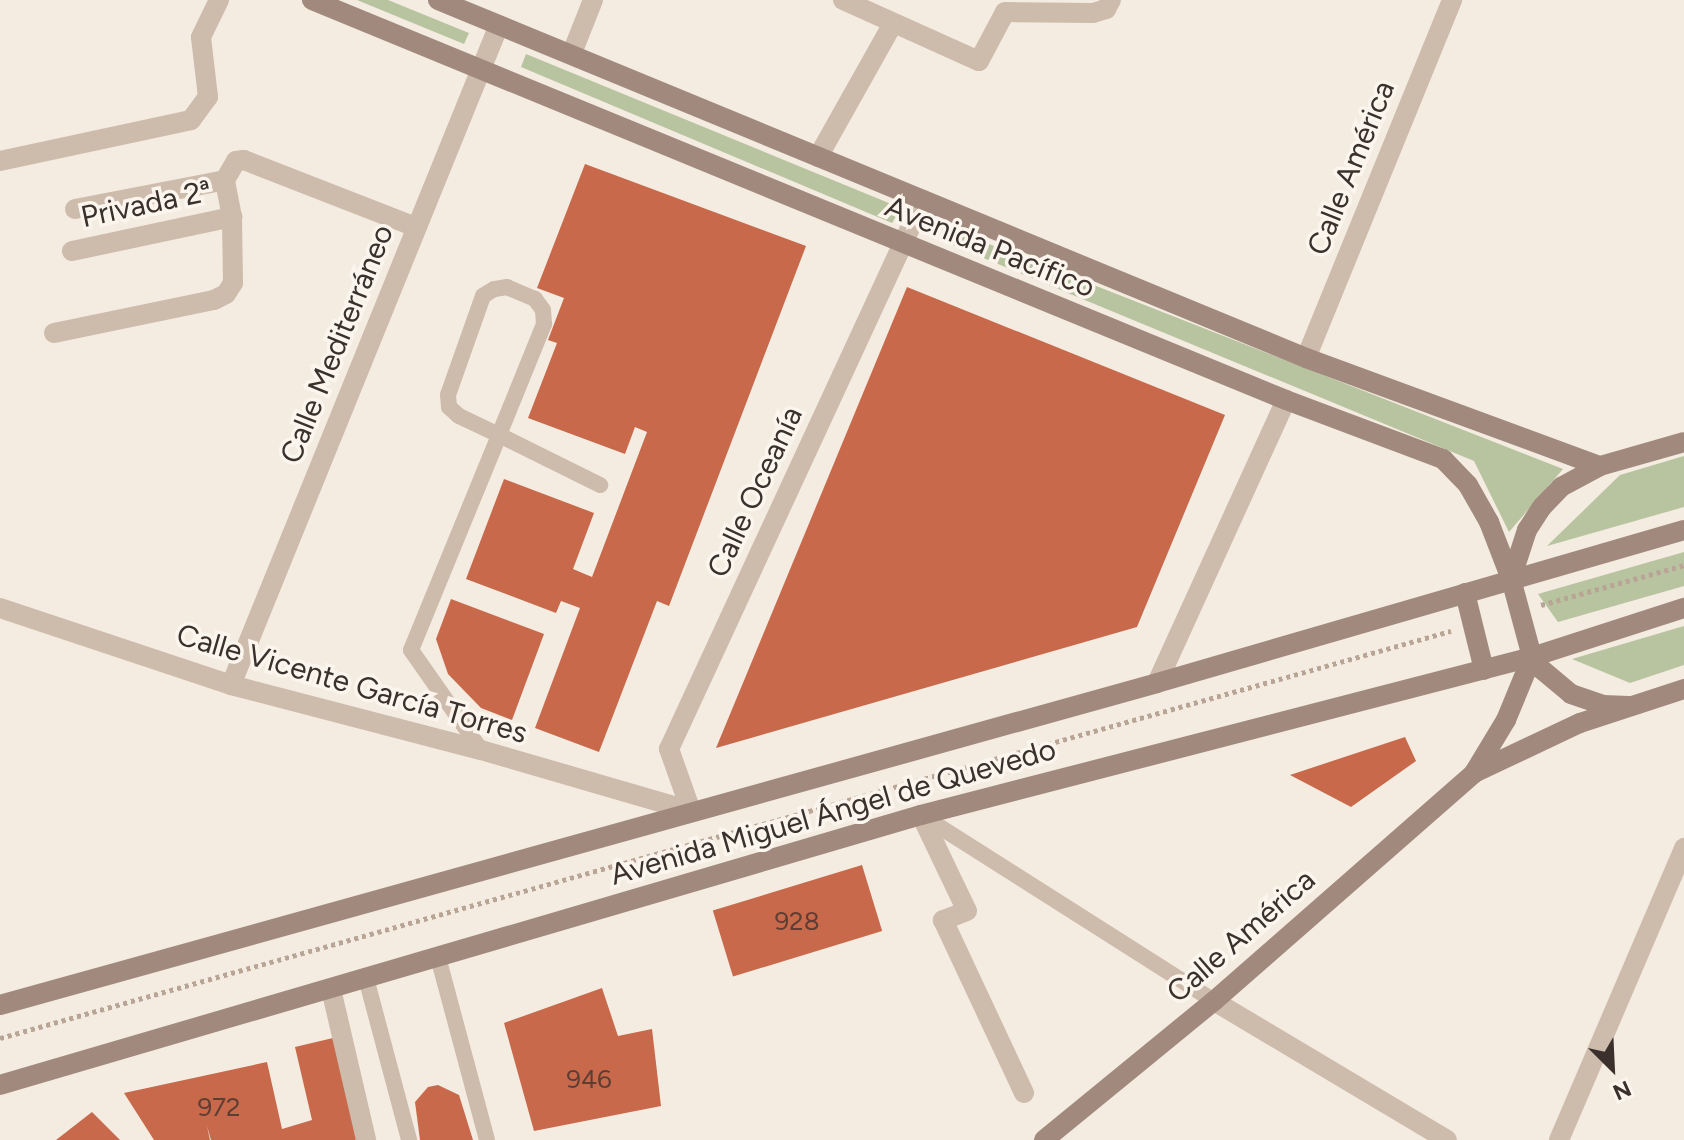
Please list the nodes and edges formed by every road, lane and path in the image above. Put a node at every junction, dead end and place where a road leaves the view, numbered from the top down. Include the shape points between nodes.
1 (219, 0) edge
2 (312, 0) edge
3 (438, 0) edge
4 (593, 0) edge
5 (843, 0) edge
6 (1111, 0) edge
7 (1452, 0) edge
8 (499, 25) junction
9 (892, 25) junction
10 (572, 53) junction
11 (480, 69) junction
12 (818, 157) junction
13 (0, 161) edge
14 (225, 180) junction
15 (923, 200) junction
16 (75, 209) dead end
17 (232, 217) junction
18 (416, 227) junction
19 (903, 244) junction
20 (72, 251) dead end
21 (54, 333) dead end
22 (1306, 358) junction
23 (1286, 400) junction
24 (499, 435) junction
25 (1684, 442) edge
26 (1600, 466) junction
27 (600, 485) dead end
28 (1684, 530) edge
29 (1684, 565) edge
30 (1511, 579) junction
31 (1465, 593) junction
32 (0, 608) edge
33 (1684, 608) edge
34 (1520, 611) junction
35 (1473, 625) junction
36 (1532, 657) junction
37 (1484, 670) junction
38 (1157, 683) junction
39 (231, 685) junction
40 (1684, 689) edge
41 (1629, 706) junction
42 (481, 750) junction
43 (1474, 773) junction
44 (783, 786) junction
45 (691, 811) junction
46 (921, 815) junction
47 (794, 816) junction
48 (1684, 848) edge
49 (803, 850) junction
50 (438, 957) junction
51 (366, 978) junction
52 (331, 989) junction
53 (1214, 1001) junction
54 (0, 1005) edge
55 (0, 1038) edge
56 (0, 1085) edge
57 (1024, 1093) dead end
58 (1055, 1136) edge
59 (366, 1140) edge
60 (409, 1140) edge
61 (487, 1140) edge
62 (1447, 1140) edge
63 (1559, 1140) edge

1 - 13 street via 201,37 208,97 191,120
2 - 11 street, Avenida Pacífico
3 - 8 street, Avenida Pacífico
4 - 10 street
5 - 9 street
6 - 9 street via 1106,9 1093,13 1005,12 979,61
7 - 22 street, Calle América
8 - 10 street, Avenida Pacífico
8 - 11 street, Calle Mediterráneo
9 - 12 street
10 - 12 street, Avenida Pacífico
11 - 18 street, Calle Mediterráneo
11 - 19 street, Avenida Pacífico
12 - 15 street, Avenida Pacífico
14 - 16 street
14 - 17 street
14 - 18 street via 230,166 244,160
15 - 19 street, Calle Oceanía
15 - 22 street, Avenida Pacífico
17 - 20 street, Privada 2ª
17 - 21 street via 233,283 226,294
18 - 39 street, Calle Mediterráneo
19 - 23 street, Avenida Pacífico
19 - 45 street, Calle Oceanía via 669,749
22 - 26 street, Avenida Pacífico
23 - 30 street, Avenida Pacífico via 1443,459 1468,485 1489,522
23 - 38 street
24 - 24 lane via 544,324 535,299 507,287 483,296 448,395 449,407 459,416
24 - 27 lane
24 - 42 lane via 411,650
25 - 26 street
26 - 30 street via 1570,479 1542,507 1517,553
28 - 30 street, Avenida Miguel Ángel de Quevedo
29 - 34 path
30 - 31 street, Avenida Miguel Ángel de Quevedo
30 - 34 street, Avenida Pacífico
31 - 35 street
31 - 38 street, Avenida Miguel Ángel de Quevedo
32 - 39 street, Calle Vicente García Torres
33 - 36 street, Avenida Miguel Ángel de Quevedo
34 - 36 street, Avenida Pacífico
35 - 37 street
35 - 47 path
36 - 37 street, Avenida Miguel Ángel de Quevedo
36 - 41 street, Calle América via 1571,694 1603,705
36 - 43 street, Calle América via 1506,720
37 - 46 street, Avenida Miguel Ángel de Quevedo
38 - 44 street, Avenida Miguel Ángel de Quevedo
39 - 42 street, Calle Vicente García Torres
40 - 41 street, Calle América
41 - 43 street, Calle América
42 - 45 street, Calle Vicente García Torres
43 - 53 street, Calle América
44 - 45 street, Avenida Miguel Ángel de Quevedo
44 - 47 path
45 - 54 street, Avenida Miguel Ángel de Quevedo
46 - 49 street, Avenida Miguel Ángel de Quevedo
46 - 53 lane
46 - 57 street via 967,911 943,920
47 - 49 path
47 - 55 path
48 - 63 street
49 - 50 street, Avenida Miguel Ángel de Quevedo
50 - 51 street, Avenida Miguel Ángel de Quevedo
50 - 61 lane
51 - 52 street, Avenida Miguel Ángel de Quevedo
51 - 60 lane
52 - 56 street, Avenida Miguel Ángel de Quevedo
52 - 59 street
53 - 58 street, Calle América
53 - 62 street

